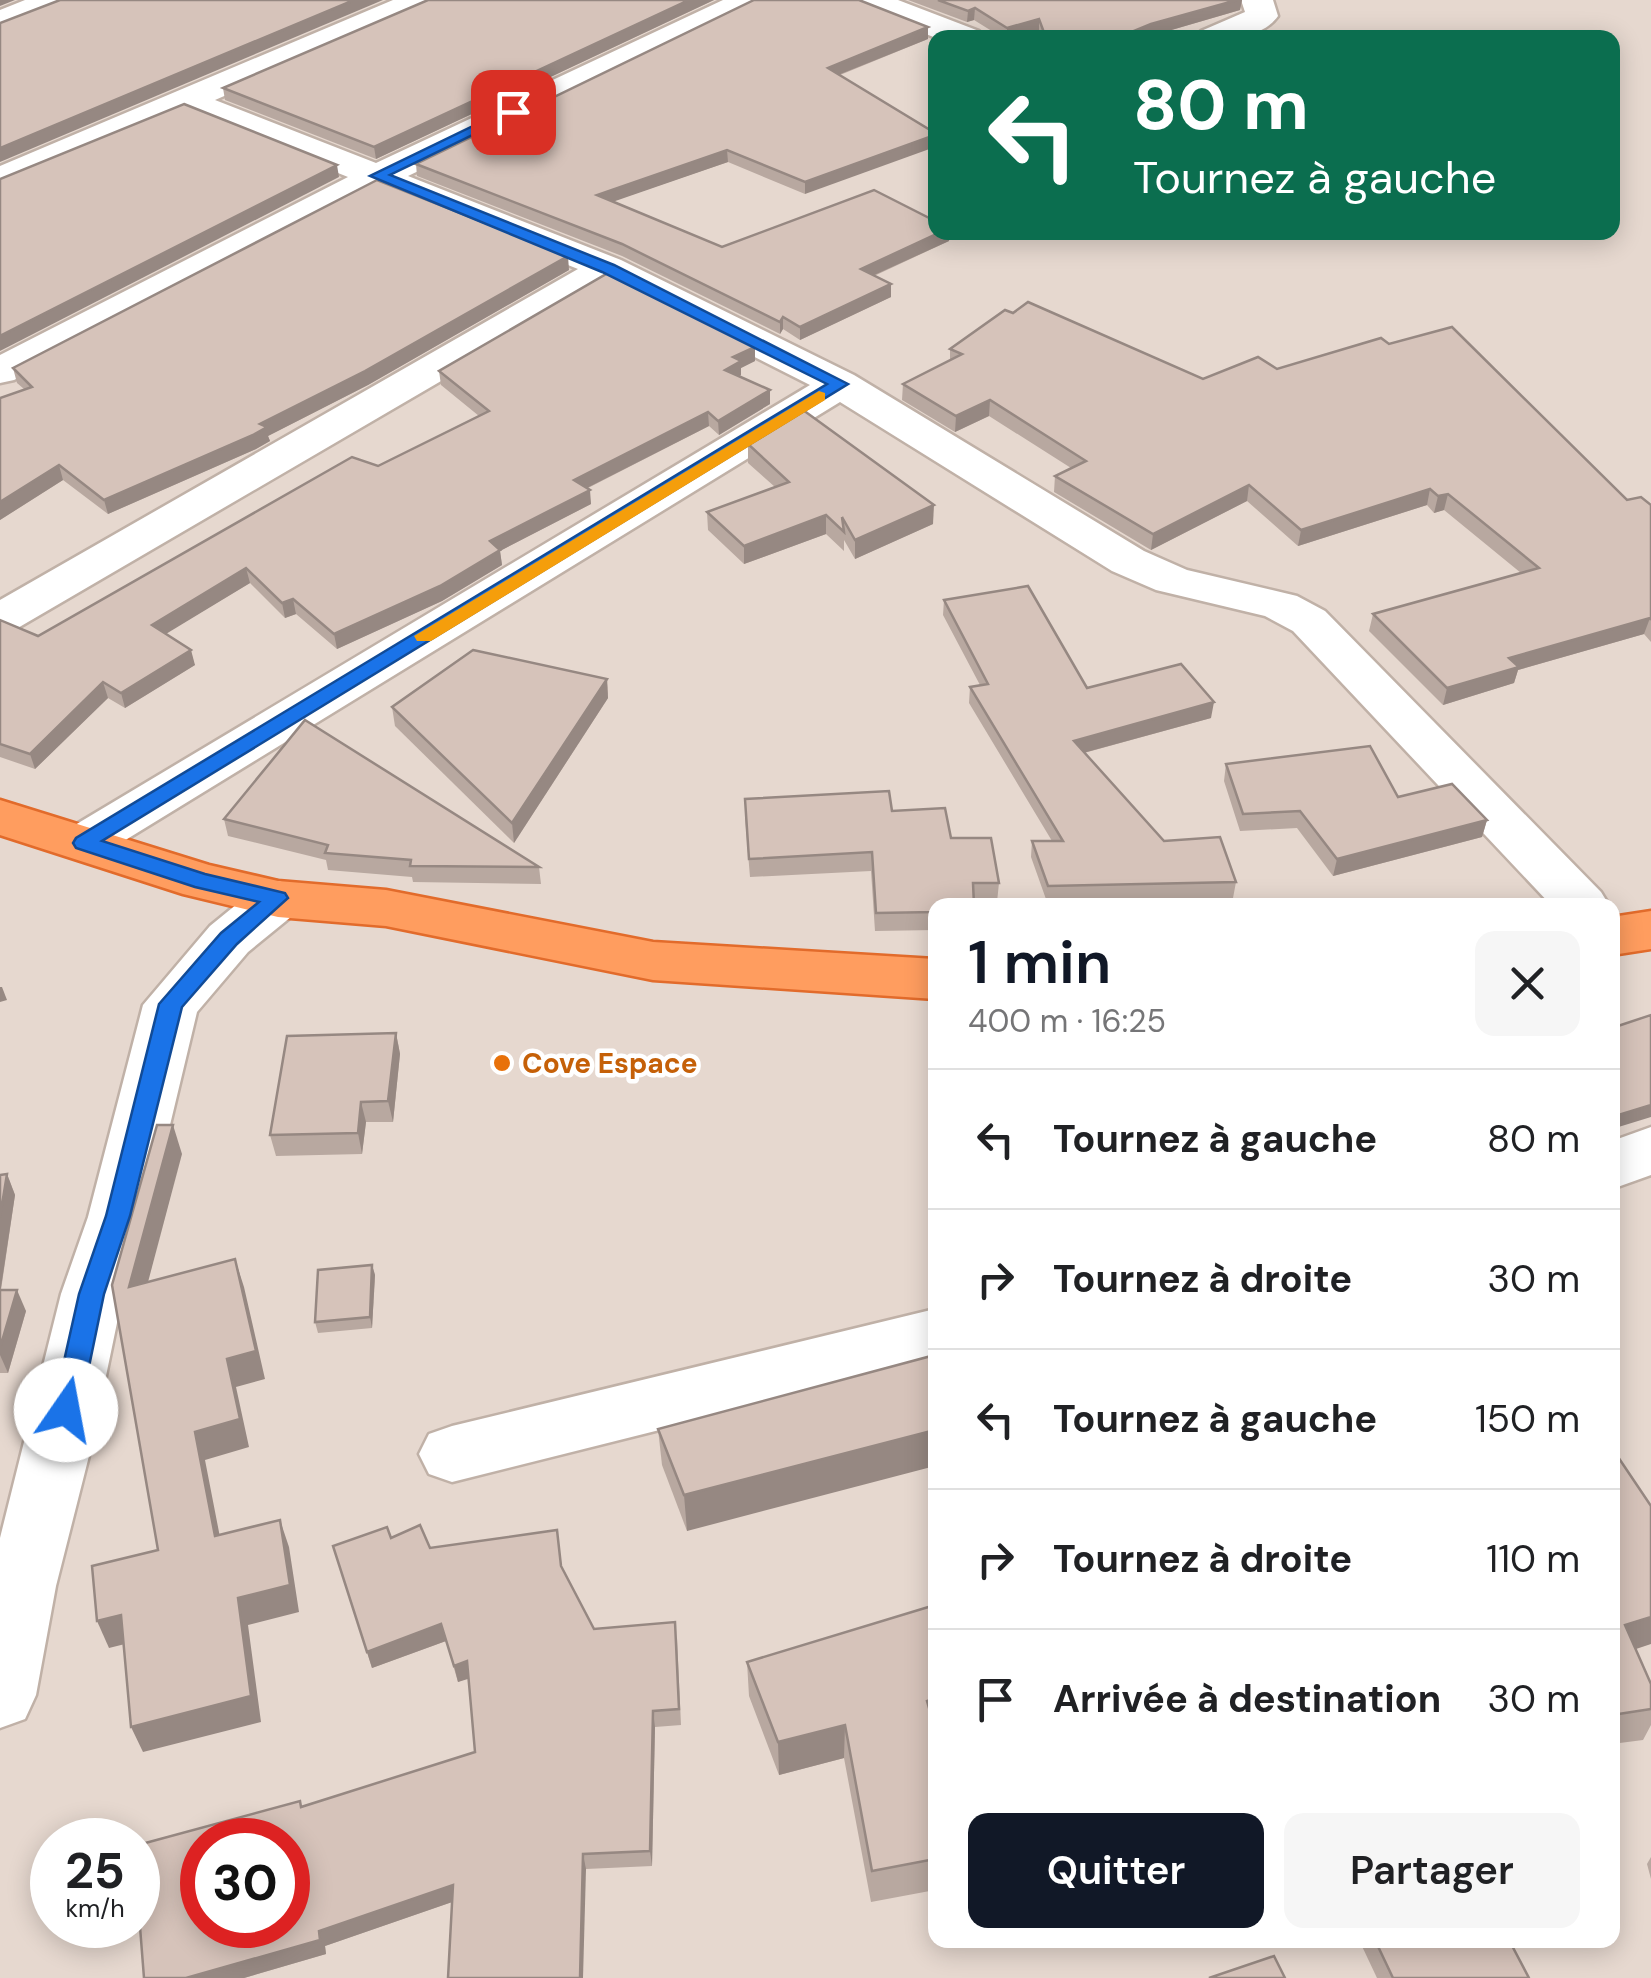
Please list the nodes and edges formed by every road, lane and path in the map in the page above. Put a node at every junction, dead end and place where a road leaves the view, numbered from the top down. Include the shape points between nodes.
1 (52, 0) edge
2 (420, 0) edge
3 (749, 0) edge
4 (868, 0) edge
5 (1257, 0) edge
6 (0, 22) edge
7 (947, 30) edge
8 (1231, 30) edge
9 (182, 99) junction
10 (378, 176) junction
11 (0, 179) edge
12 (608, 268) junction
13 (0, 371) edge
14 (840, 384) junction
15 (0, 619) edge
16 (0, 817) edge
17 (83, 843) junction
18 (278, 898) junction
19 (1575, 898) edge
20 (1651, 930) edge
21 (1620, 935) edge
22 (928, 978) edge
23 (1651, 1150) edge
24 (1620, 1163) edge
25 (928, 1337) edge
26 (452, 1454) dead end
27 (10, 1584) edge
28 (0, 1695) edge

1 - 6 street
2 - 9 street
3 - 10 street
4 - 7 street
5 - 8 street via 1262,16
9 - 10 street
9 - 11 street
10 - 12 street
10 - 13 street
12 - 14 street
12 - 15 street
14 - 17 street
14 - 19 street via 1128,561 1172,580 1281,606 1309,621
16 - 17 highway
17 - 18 highway
18 - 22 highway via 386,908 653,961
18 - 27 street via 229,939 171,1004 92,1294 58,1448
20 - 21 highway
23 - 24 street
25 - 26 street
27 - 28 street

